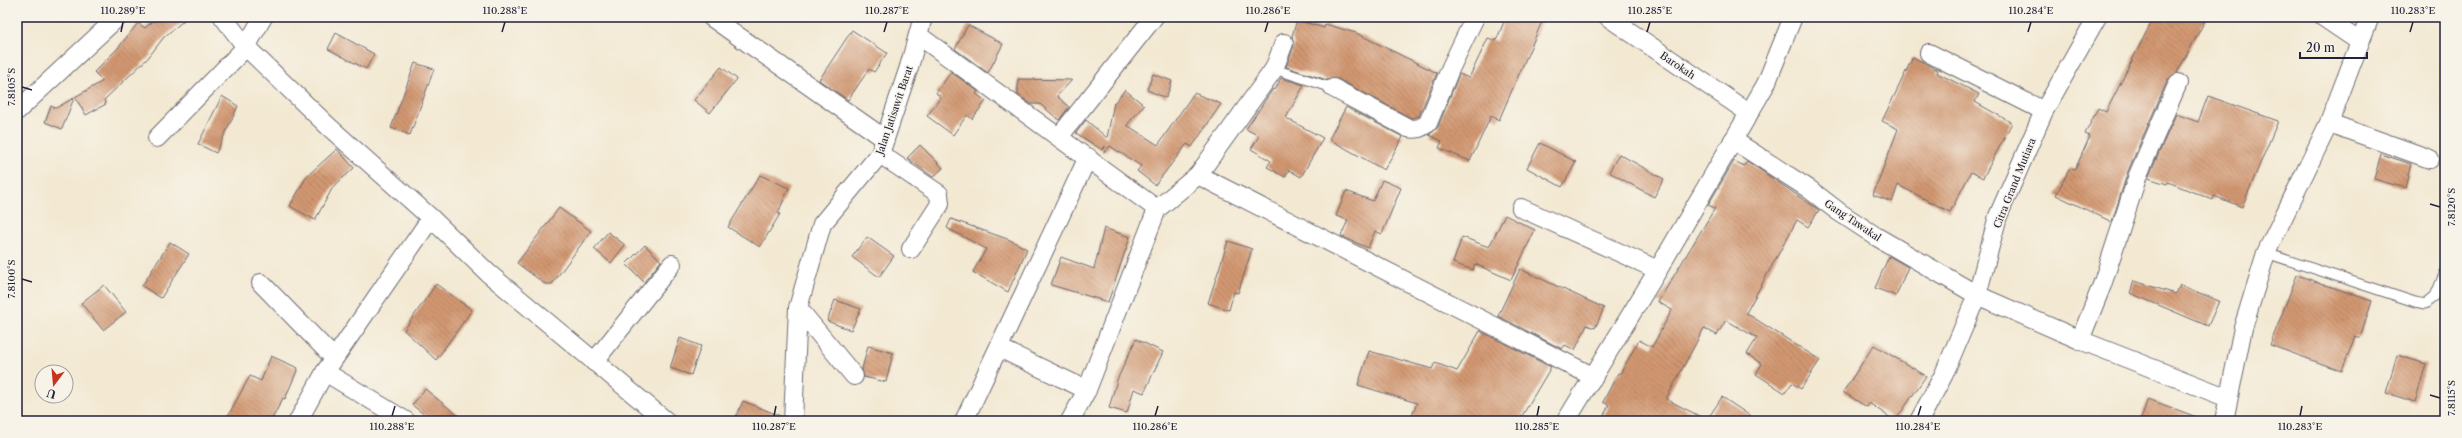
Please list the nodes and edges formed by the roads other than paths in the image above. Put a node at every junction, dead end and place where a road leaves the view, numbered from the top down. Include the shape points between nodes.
1 (118, 17) edge
2 (223, 17) edge
3 (263, 17) edge
4 (711, 17) edge
5 (923, 17) edge
6 (1154, 17) edge
7 (1475, 17) edge
8 (1608, 17) edge
9 (1794, 17) edge
10 (2097, 17) edge
11 (2323, 17) edge
12 (2370, 17) edge
13 (918, 34) junction
14 (2360, 42) junction
15 (1284, 43) dead end
16 (246, 47) junction
17 (1929, 53) dead end
18 (1274, 70) junction
19 (2178, 82) dead end
20 (1333, 88) joint
21 (2044, 111) junction
22 (17, 112) edge
23 (1749, 113) junction
24 (2329, 124) junction
25 (1059, 137) junction
26 (157, 138) dead end
27 (1733, 140) junction
28 (883, 146) junction
29 (1088, 158) junction
30 (2430, 159) dead end
31 (1198, 175) junction
32 (1521, 208) dead end
33 (1157, 209) junction
34 (430, 218) junction
35 (911, 249) dead end
36 (2266, 253) junction
37 (672, 264) dead end
38 (1658, 270) junction
39 (2445, 272) edge
40 (261, 283) dead end
41 (1977, 295) junction
42 (798, 308) junction
43 (2080, 340) junction
44 (1000, 348) junction
45 (594, 362) junction
46 (329, 365) junction
47 (854, 376) dead end
48 (1594, 377) junction
49 (1087, 390) junction
50 (2228, 398) junction
51 (298, 421) edge
52 (406, 421) edge
53 (666, 421) edge
54 (793, 421) edge
55 (964, 421) edge
56 (1070, 421) edge
57 (1566, 421) edge
58 (1919, 421) edge
59 (2225, 421) edge

1 - 22 street
2 - 16 street
3 - 16 street
4 - 28 street
5 - 13 street, Jalan Jatisawit Barat
6 - 25 street
7 - 20 street via 1428,123 1422,127 1416,130 1408,128
8 - 23 street, Barokah
9 - 23 street via 1766,84
10 - 21 street, Citra Grand Mutiara
11 - 14 street
12 - 14 street
13 - 25 street
13 - 28 street, Jalan Jatisawit Barat
14 - 24 street
15 - 18 street
16 - 26 street
16 - 34 street via 328,126
17 - 21 street
18 - 20 lane
18 - 31 street
19 - 43 street via 2138,175 2102,285
21 - 41 street, Citra Grand Mutiara via 1998,216
23 - 27 street
24 - 30 street
24 - 36 street
25 - 29 street
27 - 38 street
27 - 41 street, Gang Tawakal via 1809,188 1877,237
28 - 35 street via 939,194 940,204
28 - 42 street, Jalan Jatisawit Barat via 822,224
29 - 33 street
29 - 44 street
31 - 33 street
31 - 48 street
32 - 38 street
33 - 49 street
34 - 45 street via 488,273
34 - 46 street
36 - 39 lane via 2425,304 2435,296
36 - 50 street via 2243,328
37 - 45 street
38 - 48 street
40 - 46 street
41 - 43 street, Gang Tawakal
41 - 58 street, Citra Grand Mutiara via 1944,374
42 - 47 street
42 - 54 street, Jalan Jatisawit Barat
43 - 50 street, Gang Tawakal
44 - 49 street
44 - 55 street
45 - 53 street
46 - 51 street
46 - 52 street
48 - 57 street
49 - 56 street
50 - 59 street

